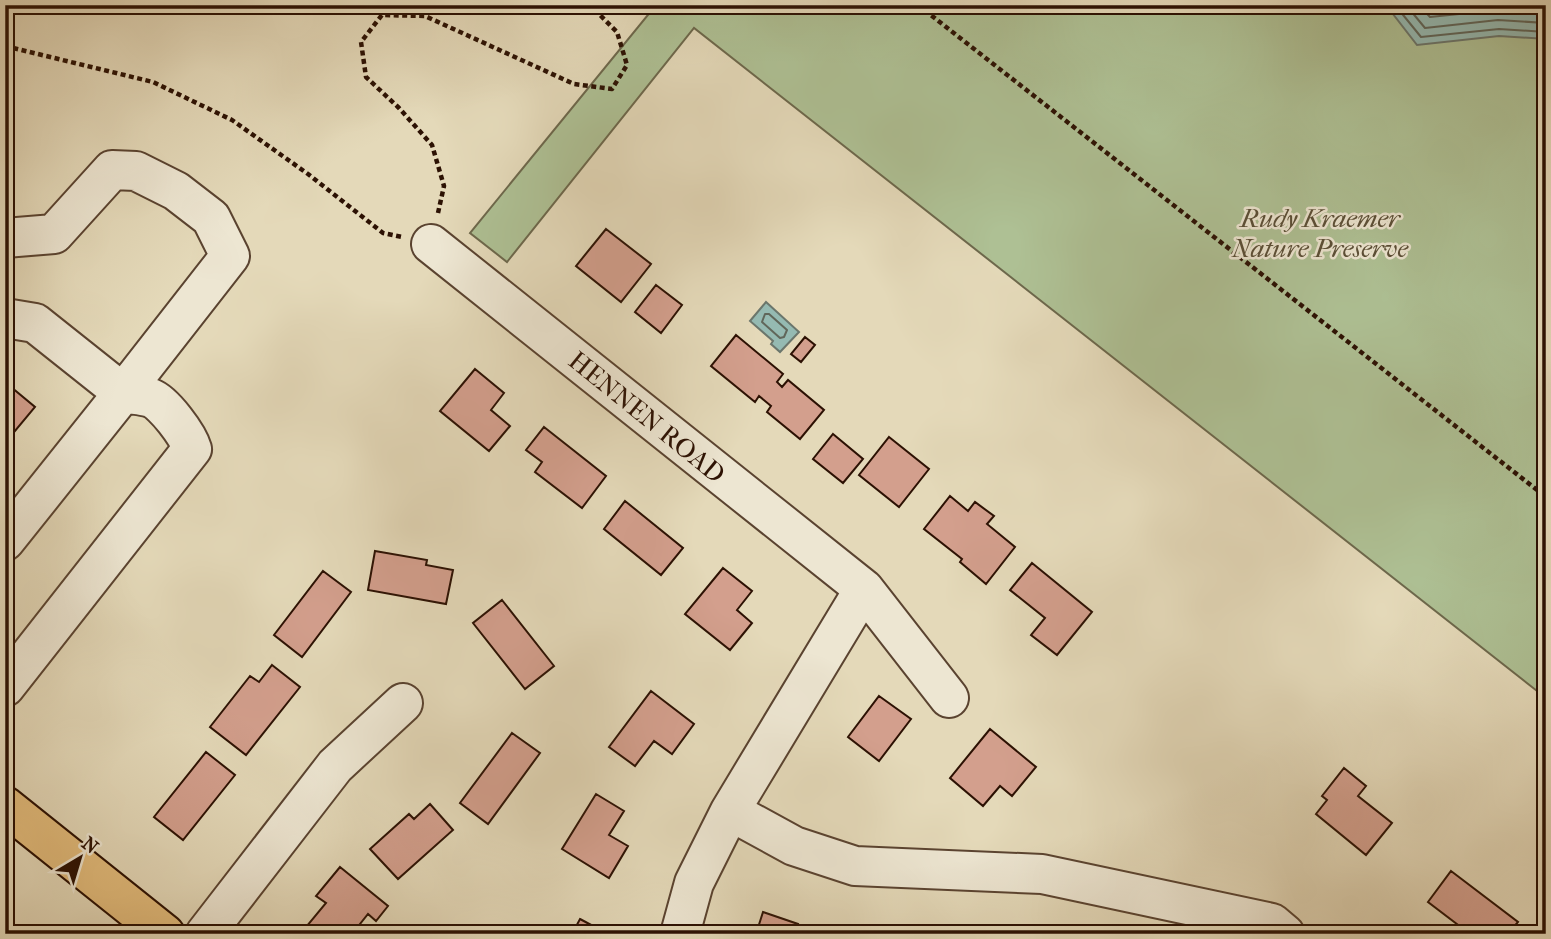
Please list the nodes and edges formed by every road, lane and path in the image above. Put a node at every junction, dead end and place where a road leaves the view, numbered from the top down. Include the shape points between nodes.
1 (590, 5) edge
2 (918, 5) edge
3 (5, 46) edge
4 (5, 237) edge
5 (431, 244) junction
6 (5, 318) edge
7 (123, 393) junction
8 (1546, 497) edge
9 (5, 541) edge
10 (864, 589) junction
11 (5, 687) edge
12 (949, 698) dead end
13 (402, 703) dead end
14 (5, 806) edge
15 (730, 811) junction
16 (164, 934) edge
17 (205, 934) edge
18 (680, 934) edge
19 (1285, 934) edge

1 - 5 path via 617,32 627,65 612,89 574,84 425,16 382,15 361,42 366,77 432,145 444,186
2 - 8 path
3 - 5 path via 153,82 232,120 383,233
4 - 7 street via 54,234 113,170 136,171 176,191 211,219 230,256
5 - 10 street, HENNEN ROAD
6 - 7 street via 35,323
7 - 9 street
7 - 11 street via 153,398 181,428 192,449
10 - 12 street, HENNEN ROAD
10 - 15 street
13 - 17 street via 335,766
14 - 16 main road
15 - 18 street via 694,883
15 - 19 street via 794,846 855,866 1042,874 1272,923

